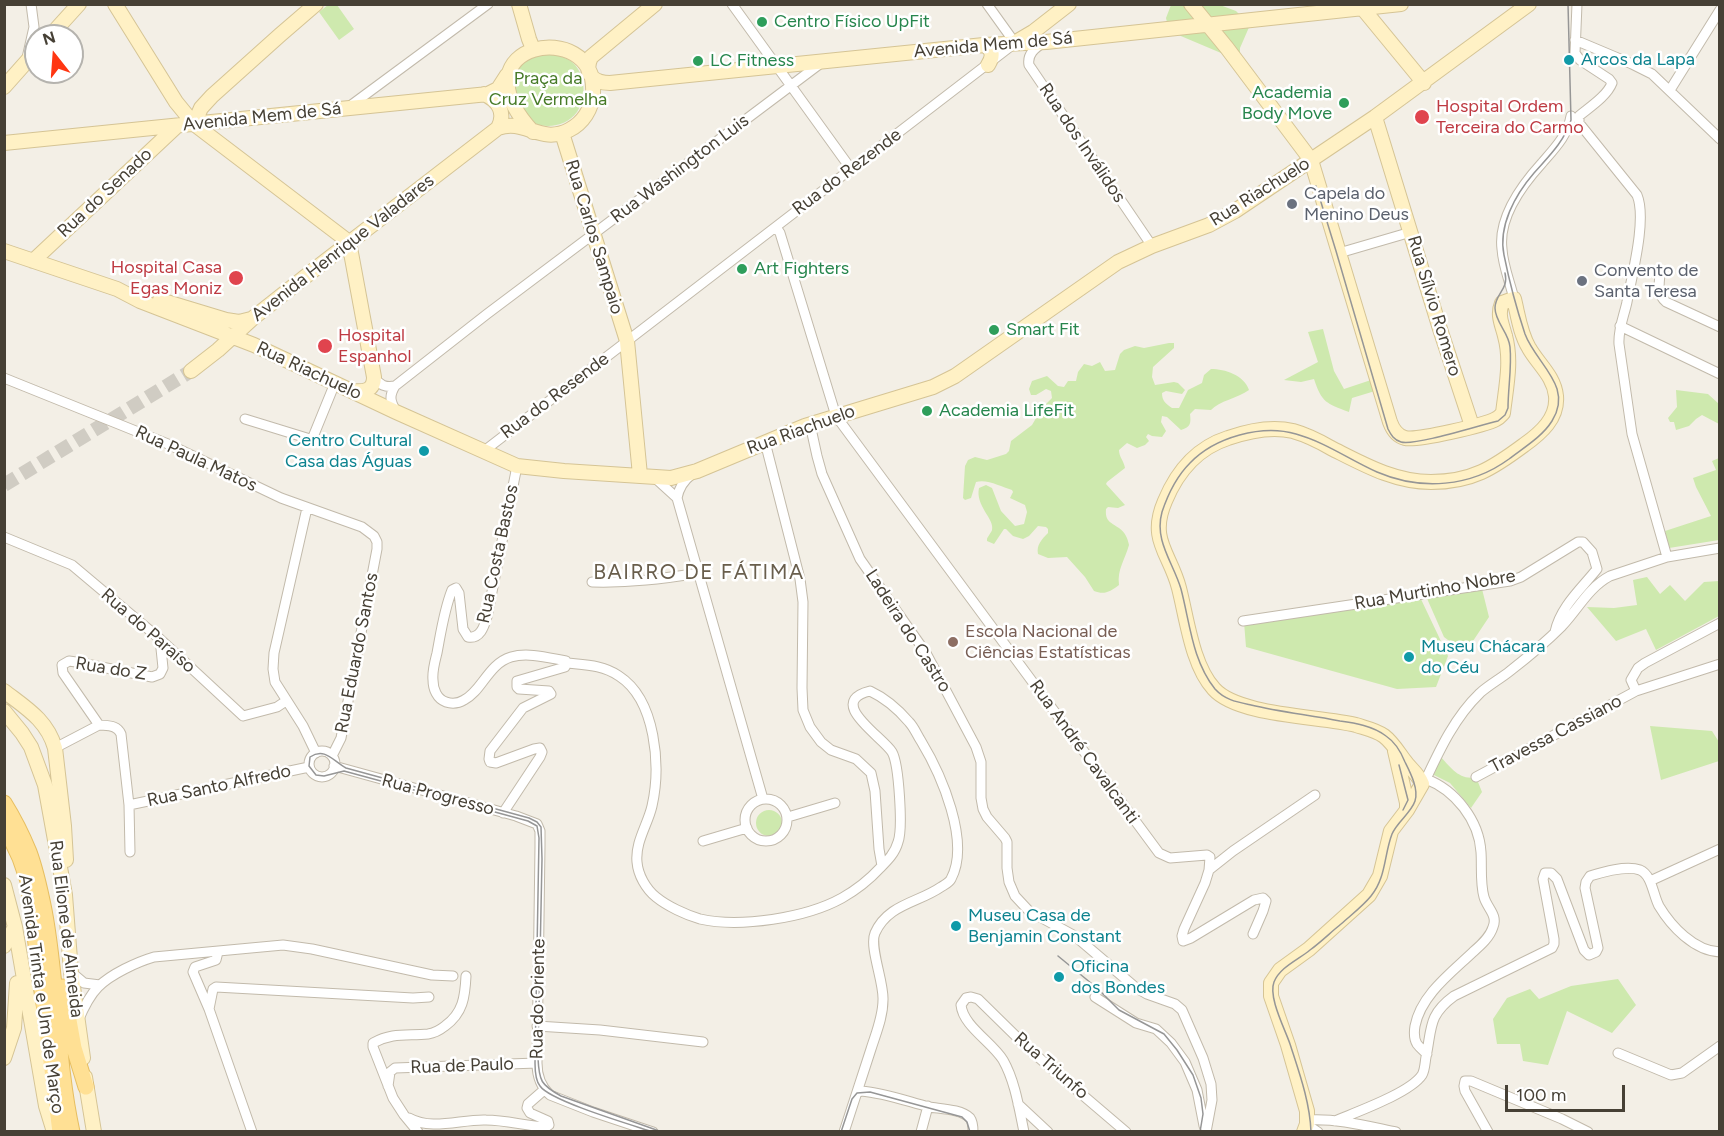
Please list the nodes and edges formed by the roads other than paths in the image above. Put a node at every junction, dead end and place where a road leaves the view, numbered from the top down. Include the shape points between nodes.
1 (31, 4) edge
2 (79, 4) edge
3 (115, 4) edge
4 (316, 4) edge
5 (488, 4) edge
6 (519, 4) edge
7 (655, 4) edge
8 (732, 4) edge
9 (987, 4) edge
10 (1069, 4) edge
11 (1191, 4) edge
12 (1401, 4) edge
13 (1529, 4) edge
14 (1577, 4) edge
15 (1360, 7) edge
16 (1719, 10) edge
17 (34, 24) edge
18 (61, 24) edge
19 (1207, 24) junction
20 (1575, 40) junction
21 (1046, 42) junction
22 (1015, 43) junction
23 (984, 45) junction
24 (534, 49) junction
25 (823, 62) junction
26 (24, 64) edge
27 (775, 65) junction
28 (988, 65) junction
29 (508, 72) junction
30 (589, 72) junction
31 (1424, 83) junction
32 (790, 86) junction
33 (4, 87) edge
34 (1670, 90) junction
35 (484, 94) junction
36 (347, 109) junction
37 (1572, 116) dead end
38 (1375, 117) junction
39 (194, 124) junction
40 (177, 126) junction
41 (498, 128) junction
42 (533, 132) junction
43 (562, 133) junction
44 (1719, 139) edge
45 (4, 143) edge
46 (1311, 160) junction
47 (851, 169) junction
48 (776, 227) junction
49 (1411, 232) junction
50 (594, 234) junction
51 (350, 242) junction
52 (1152, 246) junction
53 (4, 251) edge
54 (1339, 253) junction
55 (33, 261) junction
56 (1660, 274) dead end
57 (117, 289) junction
58 (1514, 298) junction
59 (253, 318) junction
60 (1620, 326) junction
61 (1719, 327) edge
62 (231, 337) junction
63 (627, 341) junction
64 (191, 371) tunnel mouth
65 (1719, 374) edge
66 (374, 377) junction
67 (4, 378) edge
68 (335, 383) junction
69 (395, 386) junction
70 (352, 390) junction
71 (396, 412) junction
72 (836, 416) junction
73 (245, 419) dead end
74 (810, 424) junction
75 (1472, 426) junction
76 (765, 442) junction
77 (484, 451) junction
78 (517, 465) junction
79 (698, 471) junction
80 (647, 476) junction
81 (677, 498) junction
82 (307, 508) junction
83 (4, 537) edge
84 (1719, 548) edge
85 (377, 549) joint
86 (1667, 557) junction
87 (699, 573) junction
88 (592, 582) dead end
89 (1243, 621) dead end
90 (1719, 623) edge
91 (1556, 632) junction
92 (160, 639) junction
93 (567, 663) junction
94 (1719, 664) edge
95 (4, 691) edge
96 (1636, 691) junction
97 (286, 701) junction
98 (4, 711) edge
99 (99, 725) junction
100 (55, 748) junction
101 (1395, 748) junction
102 (316, 753) junction
103 (332, 756) junction
104 (334, 766) junction
105 (309, 767) junction
106 (1476, 777) dead end
107 (1424, 781) junction
108 (1315, 795) dead end
109 (763, 799) junction
110 (4, 803) edge
111 (835, 803) dead end
112 (129, 806) junction
113 (1407, 810) junction
114 (503, 813) junction
115 (788, 817) junction
116 (4, 824) edge
117 (539, 827) joint
118 (747, 828) junction
119 (703, 841) dead end
120 (1719, 849) edge
121 (130, 852) dead end
122 (882, 866) junction
123 (1209, 870) junction
124 (1650, 881) junction
125 (4, 885) edge
126 (65, 895) junction
127 (15, 927) junction
128 (1253, 934) dead end
129 (49, 935) junction
130 (4, 946) edge
131 (218, 952) junction
132 (1719, 952) edge
133 (71, 972) junction
134 (453, 976) dead end
135 (466, 976) dead end
136 (100, 985) junction
137 (429, 997) dead end
138 (1095, 997) dead end
139 (208, 1009) junction
140 (78, 1021) junction
141 (537, 1026) junction
142 (703, 1042) dead end
143 (1719, 1046) edge
144 (1618, 1053) dead end
145 (1427, 1054) junction
146 (4, 1058) edge
147 (537, 1063) junction
148 (87, 1087) junction
149 (388, 1088) junction
150 (544, 1090) junction
151 (857, 1093) junction
152 (1018, 1104) junction
153 (928, 1106) junction
154 (1366, 1107) junction
155 (404, 1115) junction
156 (1335, 1121) junction
157 (1309, 1127) edge
158 (1372, 1127) junction
159 (54, 1131) edge
160 (60, 1131) edge
161 (72, 1131) edge
162 (94, 1131) edge
163 (252, 1131) edge
164 (418, 1131) edge
165 (652, 1131) edge
166 (844, 1131) edge
167 (921, 1131) edge
168 (973, 1131) edge
169 (1024, 1131) edge
170 (1048, 1131) edge
171 (1126, 1131) edge
172 (1205, 1131) edge
173 (1396, 1131) edge
174 (1488, 1131) edge
175 (1588, 1131) edge

1 - 17 street
2 - 18 main road
3 - 39 main road
4 - 39 main road via 212,96
5 - 36 street
6 - 24 main road
7 - 30 main road via 591,57
8 - 27 street
9 - 22 street
10 - 22 main road, Rua do Rezende
11 - 19 main road
12 - 15 main road, Avenida Mem de Sá
13 - 31 main road, Rua Riachuelo
14 - 20 street
15 - 19 main road, Avenida Mem de Sá
15 - 31 main road
16 - 34 street
19 - 21 main road, Avenida Mem de Sá
19 - 46 main road
20 - 34 street via 1643,69
20 - 60 street via 1576,56 1612,83 1579,116 1579,123 1637,195 1641,209 1638,246
21 - 22 main road, Avenida Mem de Sá
21 - 52 street, Rua dos Inválidos via 1030,53 1029,65
22 - 23 main road, Avenida Mem de Sá
22 - 28 street, Rua do Rezende
23 - 25 main road, Avenida Mem de Sá
23 - 28 main road via 993,58
24 - 29 main road via 519,58
24 - 30 main road via 549,46 565,50 579,58
25 - 27 main road, Avenida Mem de Sá
25 - 32 street, Rua Washington Luis
26 - 33 main road
27 - 30 main road, Avenida Mem de Sá via 610,83 598,82
27 - 32 street
28 - 47 street, Rua do Rezende
29 - 35 main road via 498,89
29 - 42 main road via 510,100
30 - 43 main road via 593,89 589,110 578,124
31 - 38 main road, Rua Riachuelo
32 - 47 street
32 - 50 street, Rua Washington Luis
34 - 44 street
35 - 36 main road, Avenida Mem de Sá
35 - 41 main road via 500,107
36 - 39 main road, Avenida Mem de Sá
37 - 58 street via 1557,145 1523,186 1505,221 1502,250
38 - 46 main road, Rua Riachuelo
38 - 49 main road, Rua Sílvio Romero
39 - 40 main road, Avenida Mem de Sá
39 - 51 main road
40 - 45 main road, Avenida Mem de Sá
40 - 55 main road, Rua do Senado
41 - 42 main road via 516,125
41 - 51 main road, Avenida Henrique Valadares
42 - 43 main road
43 - 50 main road, Rua Carlos Sampaio
46 - 52 main road, Rua Riachuelo via 1218,221
46 - 54 main road
47 - 48 street, Rua do Rezende
48 - 63 street, Rua do Rezende
48 - 72 street, Rua André Cavalcanti
49 - 54 street
49 - 75 main road, Rua Sílvio Romero
50 - 63 main road, Rua Carlos Sampaio
50 - 69 street, Rua Washington Luis
51 - 59 main road, Avenida Henrique Valadares
51 - 66 main road
52 - 72 main road, Rua Riachuelo via 1118,262 962,372
53 - 55 main road, Rua Riachuelo
54 - 75 main road via 1394,431 1402,437 1417,438
55 - 57 main road, Rua Riachuelo
56 - 61 street via 1659,292 1666,303
57 - 59 main road via 226,320
57 - 62 main road, Rua Riachuelo
58 - 75 main road via 1502,303 1499,313 1508,358 1503,413
58 - 101 main road via 1525,340 1554,386 1556,406 1541,431 1491,469 1453,481 1412,481 1377,471 1306,435 1260,430 1225,438 1196,455 1174,482 1159,518 1161,542 1177,580 1194,654 1215,690 1227,700 1262,709 1370,729 1383,735
59 - 62 main road, Avenida Henrique Valadares
60 - 65 street
60 - 86 street via 1632,434
62 - 64 main road, Avenida Henrique Valadares
62 - 68 main road, Rua Riachuelo
63 - 77 street, Rua do Resende
63 - 80 main road, Rua Carlos Sampaio
66 - 69 street via 379,384
66 - 70 main road via 374,383 364,392
67 - 82 street, Rua Paula Matos via 168,444
68 - 70 main road, Rua Riachuelo
68 - 73 street via 310,440
69 - 71 street via 390,397
70 - 71 main road, Rua Riachuelo
71 - 77 main road, Rua Riachuelo
72 - 74 main road, Rua Riachuelo
72 - 123 street, Rua André Cavalcanti via 1159,853 1170,858 1207,855
74 - 76 main road, Rua Riachuelo
74 - 172 street, Ladeira do Castro via 822,474 861,559 926,654 976,747 981,762 983,809 1007,842 1011,889 1029,912 1075,936 1127,982 1182,1010 1211,1084 1212,1100
76 - 79 main road, Rua Riachuelo
76 - 122 street via 800,579 803,710 821,742 856,759 871,773
77 - 78 main road, Rua Riachuelo
78 - 80 main road, Rua Riachuelo
78 - 93 street, Rua Costa Bastos via 487,617 478,635 468,637 463,629 459,593 456,588 452,590 435,661 434,688 439,698 447,702 462,702 493,668 509,657 525,655
79 - 80 main road, Rua Riachuelo via 671,478
79 - 81 street via 686,479
80 - 81 street
81 - 87 street
82 - 85 street, Rua Paula Matos via 362,527 374,536
82 - 97 street via 274,652 274,682
83 - 92 street, Rua do Paraíso via 72,565
84 - 86 street
85 - 103 street, Rua Eduardo Santos via 340,738
86 - 91 street via 1605,578
87 - 88 street via 650,581
87 - 109 street
89 - 91 street, Rua Murtinho Nobre via 1510,581 1583,542 1592,552 1597,569 1574,596
90 - 96 street via 1638,668 1631,680
91 - 107 street via 1471,703 1449,733
92 - 97 street, Rua do Paraíso via 243,716
92 - 99 street, Rua do Z via 163,668 156,676 69,661 62,665 63,673
93 - 114 street via 565,667 517,681 519,689 551,694 523,708 490,751 490,762 496,764 538,748 542,752
93 - 122 street via 606,669 620,676 640,698 652,735 657,779 637,862 641,880 671,907 700,919 738,922 794,916 842,898 870,880
94 - 96 street, Travessa Cassiano
95 - 100 main road via 46,726
96 - 106 street, Travessa Cassiano
97 - 102 street
98 - 126 main road, Rua Elione de Almeida via 31,747 39,766
99 - 100 street
99 - 112 street via 113,726 121,734
100 - 126 main road via 64,826
101 - 107 main road
101 - 113 main road
102 - 103 street via 324,751
102 - 105 street
103 - 104 street
104 - 105 street via 324,776
104 - 114 street, Rua Progresso
105 - 112 street, Rua Santo Alfredo
107 - 113 main road
107 - 145 street via 1443,786 1477,829 1485,899 1494,923 1482,944 1437,986 1417,1014 1414,1037
108 - 123 street
109 - 115 street via 780,804
109 - 118 street via 746,812
110 - 129 main road, Avenida Trinta e Um de Março via 29,853
111 - 115 street
112 - 121 street
113 - 157 main road via 1391,831 1380,876 1369,895 1280,970 1270,986
114 - 117 street, Rua Progresso
115 - 118 street via 783,833 772,841 753,837
116 - 160 main road, Avenida Trinta e Um de Março via 28,881
117 - 141 street, Rua do Oriente
118 - 119 street
120 - 124 street
122 - 151 street via 899,840 899,792 892,752 864,724 853,706 857,696 870,691 910,722 932,759 946,790 958,849 950,881 896,908 875,932 883,1000
123 - 128 street via 1183,941 1263,898 1266,902
124 - 132 street via 1658,904 1679,932 1708,951
124 - 145 street via 1640,870 1630,869 1590,876 1585,888 1598,948 1589,956 1557,879 1545,873 1554,933 1552,948 1442,1005 1434,1016
125 - 127 main road
126 - 133 main road, Rua Elione de Almeida
127 - 130 main road
127 - 146 main road via 18,990 14,1028
127 - 159 main road via 42,1085
129 - 148 main road via 74,1048
129 - 161 main road, Avenida Trinta e Um de Março
131 - 134 street via 283,945
131 - 136 street via 154,957
131 - 139 street via 216,960 193,972
133 - 136 street via 84,983
133 - 140 main road, Rua Elione de Almeida
135 - 149 street, Rua de Paulo via 464,1003 458,1015 440,1030 397,1034 374,1042
136 - 140 street
137 - 139 street via 216,987
138 - 172 street via 1136,1023 1156,1029 1171,1043 1185,1062 1197,1090
139 - 163 street
140 - 148 main road, Rua Elione de Almeida
141 - 142 street
141 - 147 street, Rua do Oriente
143 - 144 street via 1675,1076
145 - 154 street via 1422,1074 1413,1083
147 - 149 street, Rua de Paulo via 395,1068 390,1072
147 - 150 street, Rua do Oriente
148 - 162 main road, Avenida Trinta e Um de Março
149 - 155 street
150 - 155 street via 527,1108 548,1121 546,1127 490,1120 424,1124
150 - 165 street via 592,1112
151 - 153 street via 881,1093
151 - 166 street
152 - 169 street
152 - 170 street
152 - 171 street, Rua Triunfo via 1008,1069 963,1014 964,1000 978,999 1031,1051
153 - 167 street
153 - 168 street via 963,1114 970,1118
154 - 156 street
154 - 158 street
155 - 164 street
156 - 157 street
156 - 158 street
158 - 173 street
174 - 175 street via 1465,1091 1467,1080

